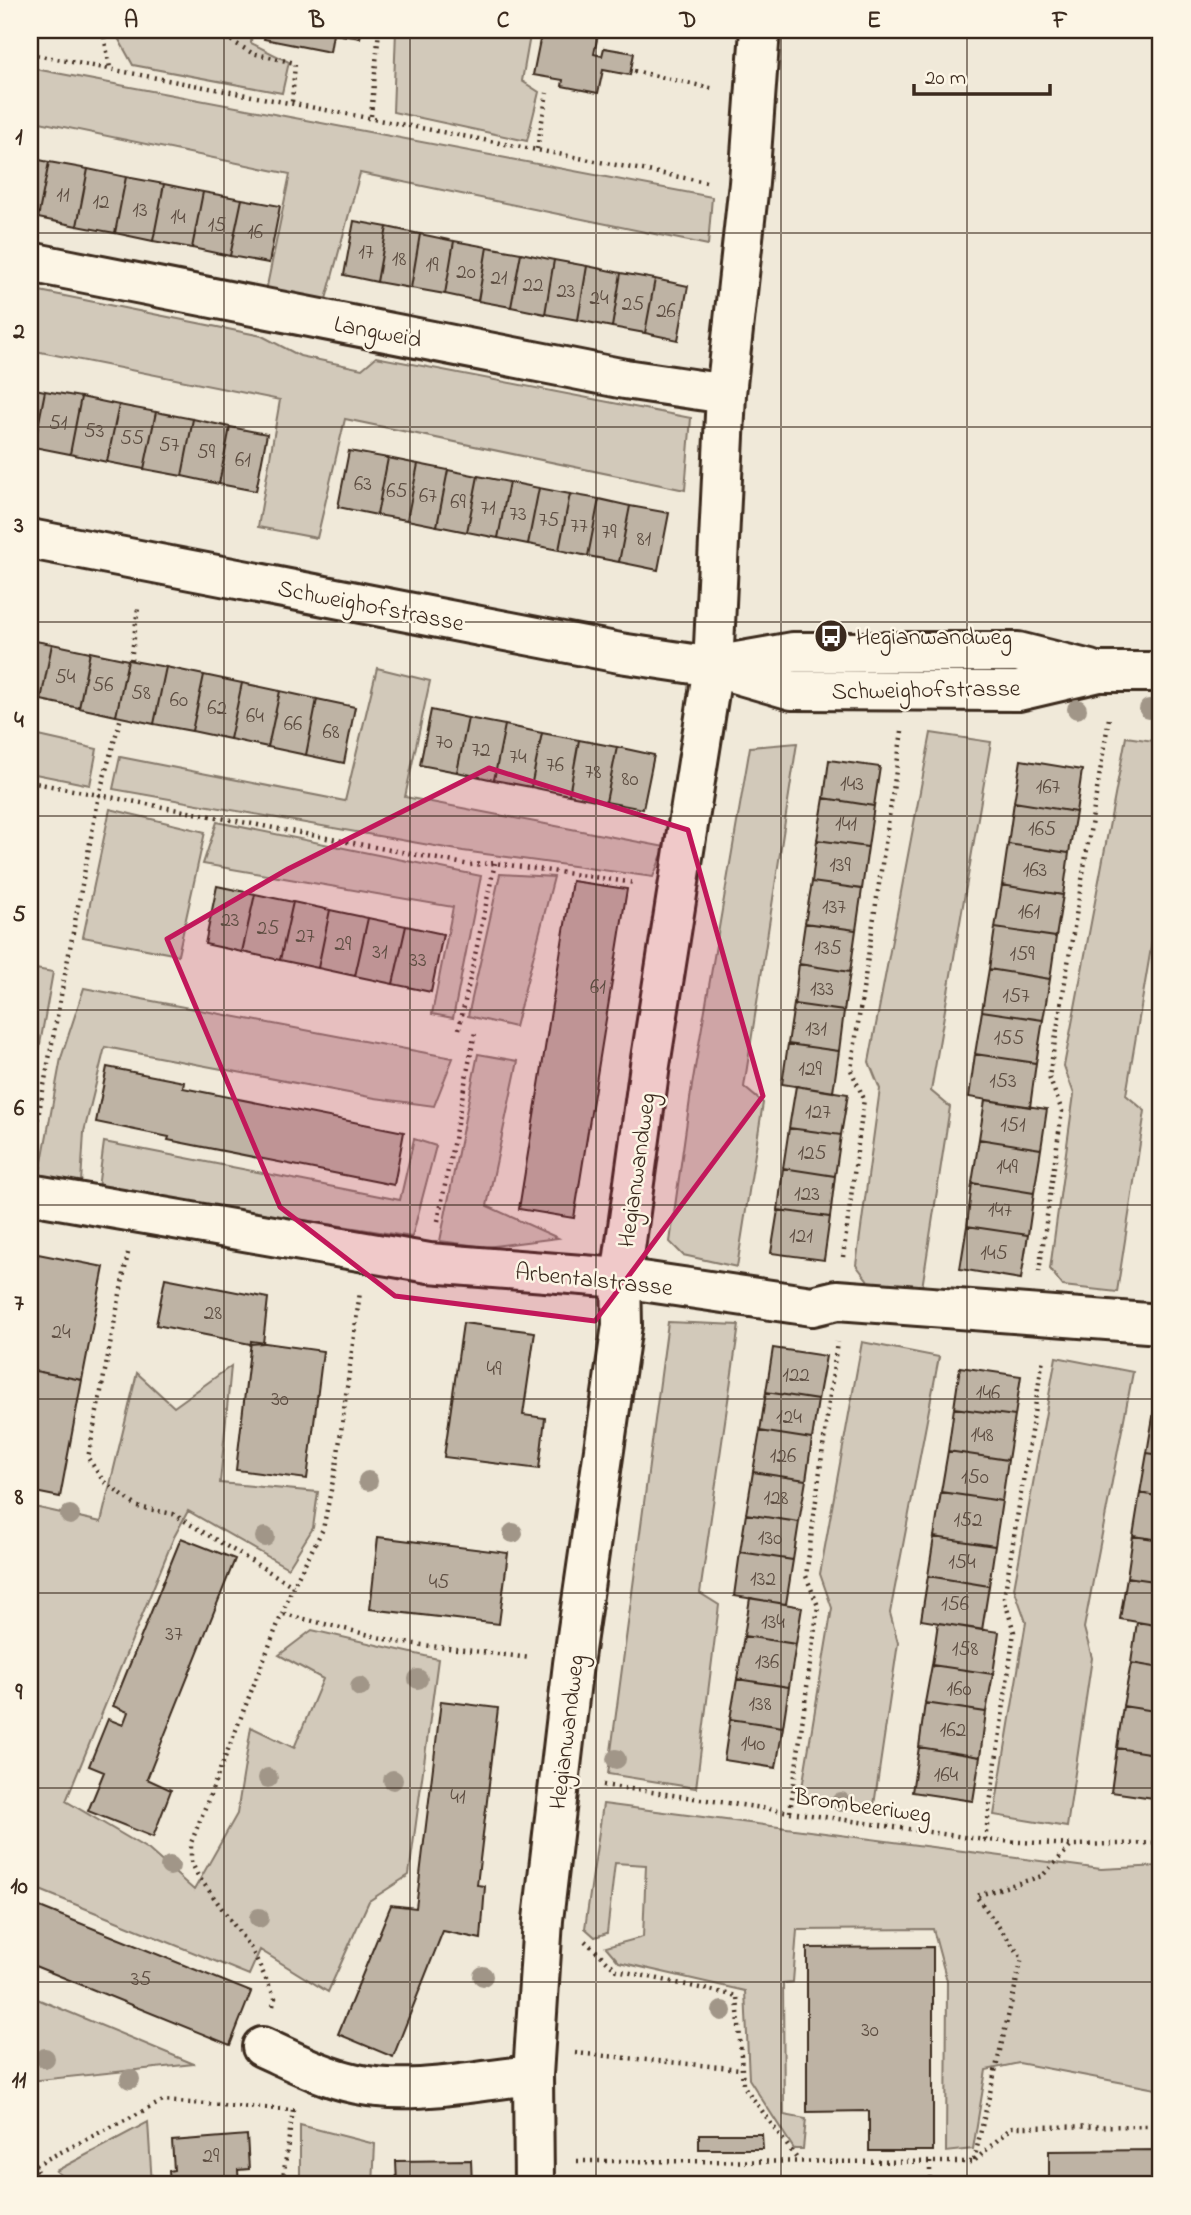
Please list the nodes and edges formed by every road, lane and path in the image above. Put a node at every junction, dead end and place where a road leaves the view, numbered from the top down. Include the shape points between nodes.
1 (103, 30) edge
2 (213, 30) edge
3 (379, 30) edge
4 (760, 30) edge
5 (30, 54) edge
6 (110, 68) junction
7 (634, 71) dead end
8 (707, 88) dead end
9 (547, 93) dead end
10 (292, 102) junction
11 (371, 116) junction
12 (537, 149) junction
13 (716, 183) dead end
14 (30, 262) edge
15 (726, 394) junction
16 (30, 539) edge
17 (138, 608) dead end
18 (131, 660) dead end
19 (713, 667) junction
20 (1161, 671) edge
21 (121, 717) dead end
22 (30, 782) edge
23 (99, 795) junction
24 (495, 863) junction
25 (677, 893) junction
26 (459, 1029) dead end
27 (475, 1032) dead end
28 (31, 1151) edge
29 (30, 1194) edge
30 (127, 1258) dead end
31 (429, 1263) junction
32 (621, 1278) junction
33 (361, 1281) dead end
34 (1161, 1324) edge
35 (293, 1586) junction
36 (284, 1614) junction
37 (540, 1659) dead end
38 (561, 1780) junction
39 (1161, 1843) edge
40 (1073, 1844) junction
41 (581, 1937) dead end
42 (261, 2047) joint
43 (564, 2052) dead end
44 (741, 2069) junction
45 (533, 2075) junction
46 (1161, 2126) edge
47 (576, 2161) dead end
48 (798, 2161) junction
49 (930, 2161) junction
50 (973, 2162) junction
51 (40, 2185) edge
52 (282, 2185) edge
53 (534, 2185) edge
54 (930, 2185) edge

1 - 6 path
2 - 10 path via 252,52 295,63
3 - 11 path
4 - 15 street, Hegianwandweg
5 - 6 path
6 - 10 path
7 - 8 path
9 - 12 path
10 - 11 path
11 - 12 path
12 - 13 path
14 - 15 street, Langweid via 625,379
15 - 19 street, Hegianwandweg
16 - 19 street, Schweighofstrasse
17 - 18 path
19 - 20 street, Schweighofstrasse via 792,690 1018,691 1099,673
19 - 25 street, Hegianwandweg
21 - 23 path
22 - 23 path
23 - 24 path via 470,865
23 - 28 path
24 - 25 path
24 - 26 path
25 - 32 street, Hegianwandweg
27 - 31 path
29 - 31 street, Arbentalstrasse
30 - 35 path via 88,1458 104,1482 138,1507 173,1514
31 - 32 street, Arbentalstrasse
32 - 34 street, Arbentalstrasse via 812,1306 837,1300
32 - 38 street, Hegianwandweg via 622,1325 573,1664
33 - 35 path via 337,1461 323,1529
35 - 36 path
36 - 37 path via 398,1642
36 - 42 path via 191,1843 197,1874 252,1950 275,1998
38 - 40 path, Brombeeriweg via 985,1840
38 - 45 street, Hegianwandweg via 543,1920
39 - 40 path, Brombeeriweg
40 - 50 path via 1042,1876 976,1896 1022,1958
41 - 44 path via 617,1970 737,1996
42 - 45 street via 359,2085 425,2088
43 - 44 path
44 - 48 path via 743,2085
45 - 53 street, Hegianwandweg
46 - 50 path via 1012,2127
47 - 48 path
48 - 49 path
49 - 50 path
49 - 54 path
51 - 52 path via 35,2165 163,2101 293,2110

